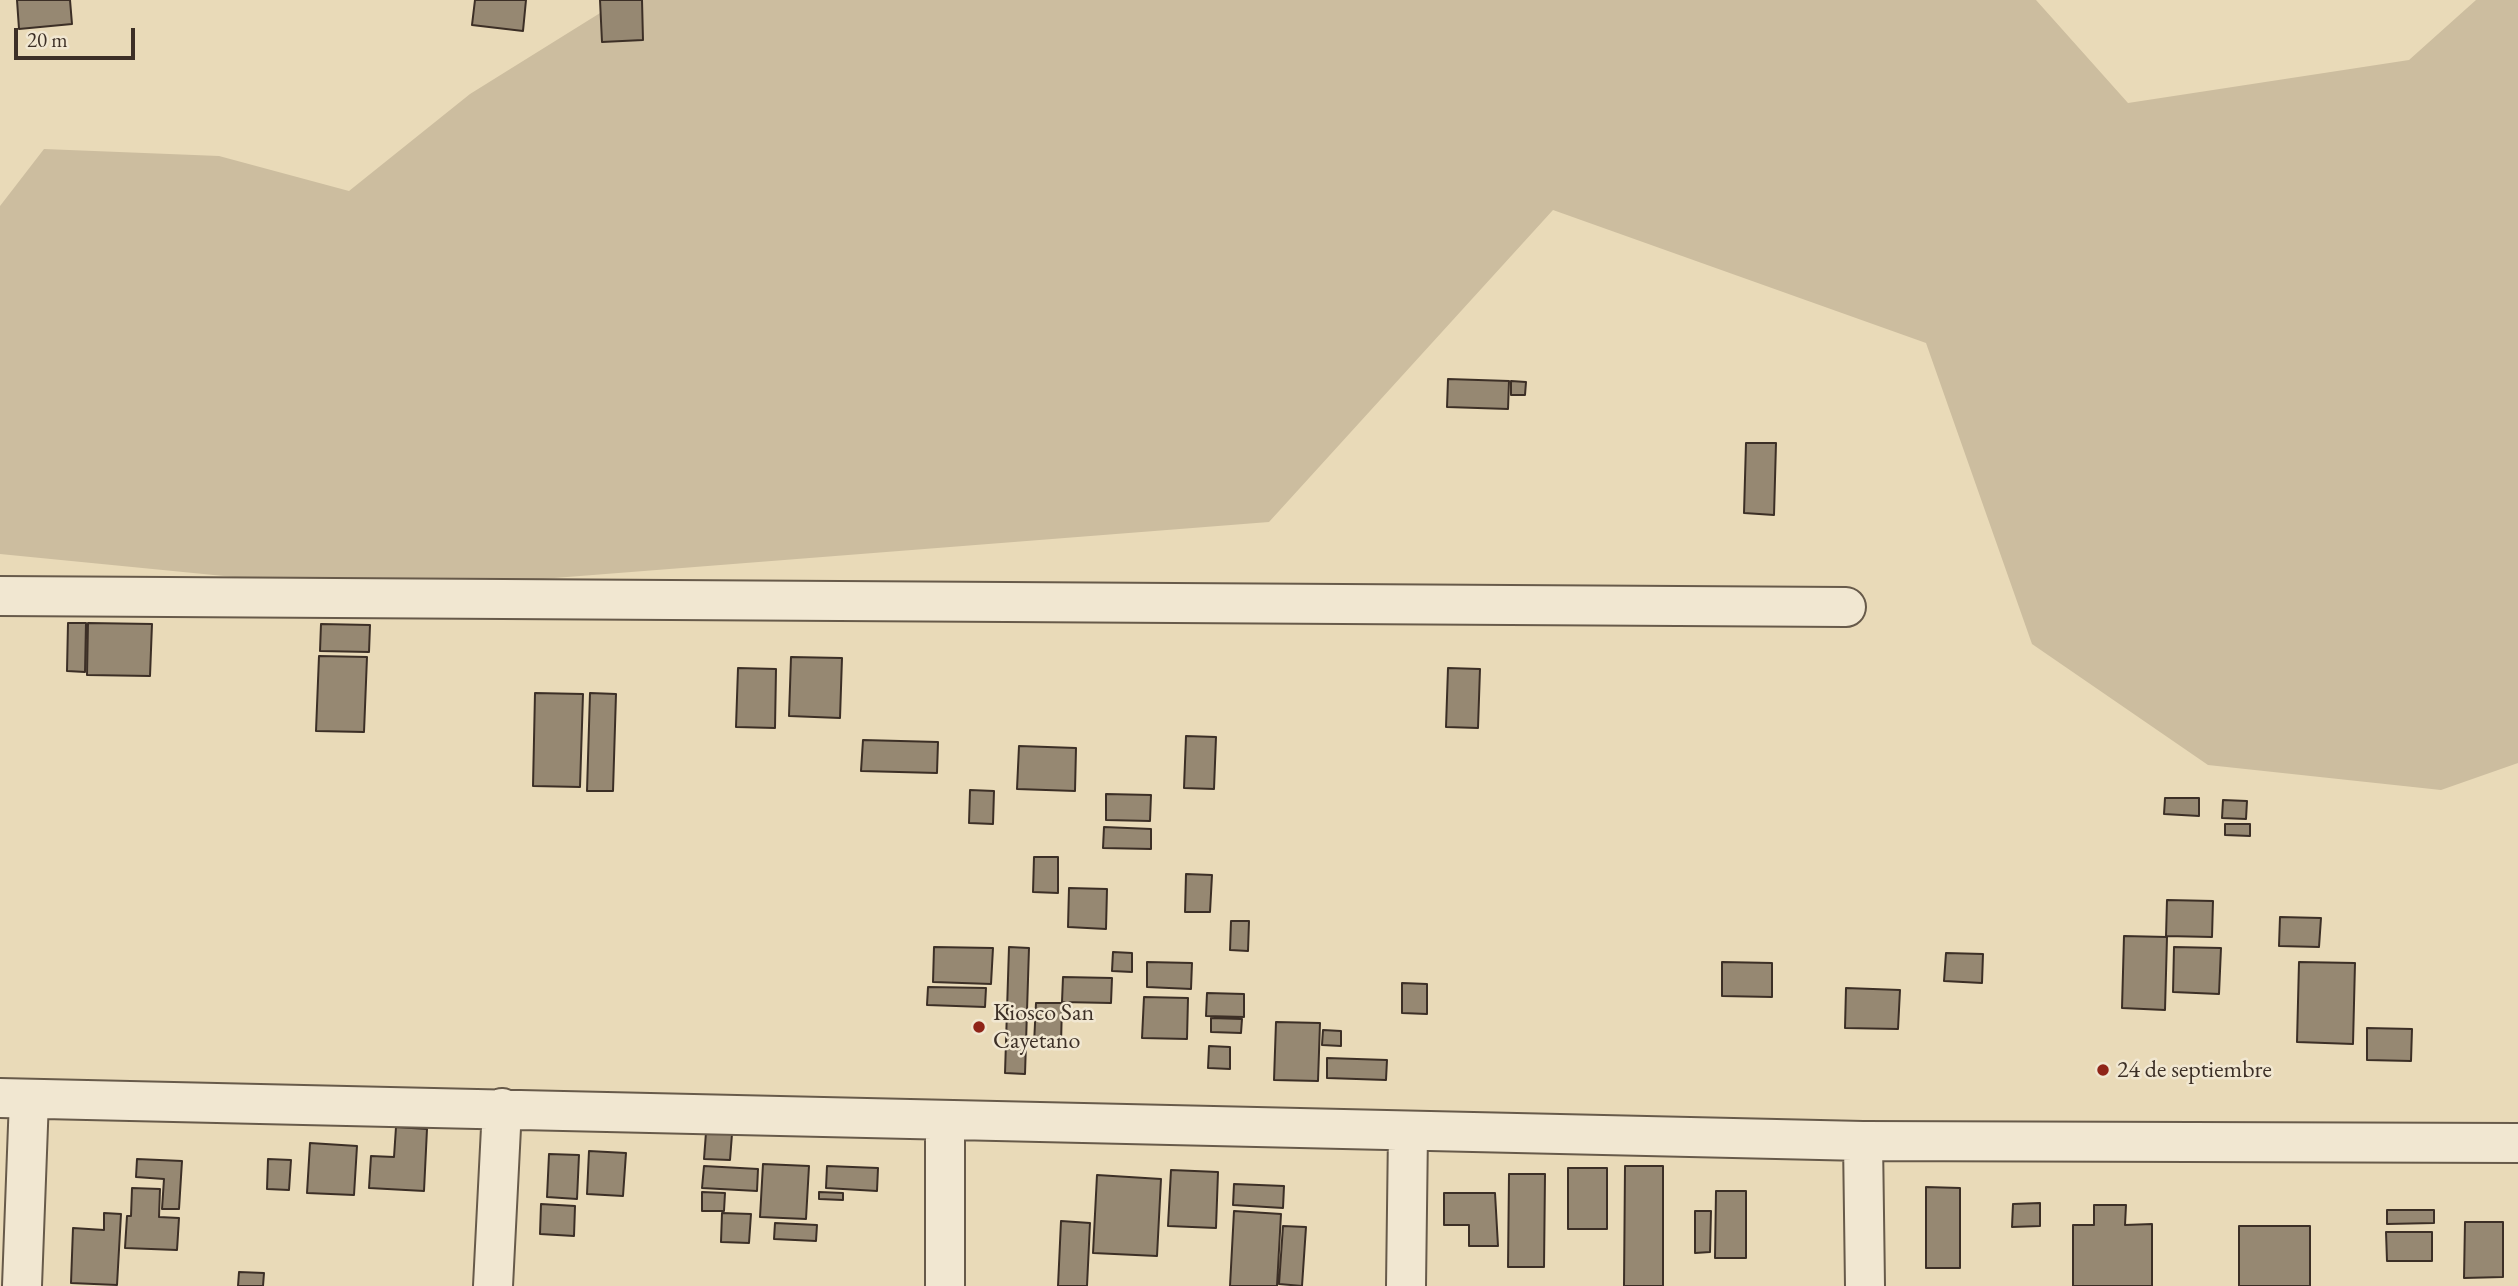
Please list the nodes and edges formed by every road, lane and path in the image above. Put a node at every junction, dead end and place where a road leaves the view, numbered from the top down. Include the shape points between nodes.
1 (0, 596) edge
2 (1846, 607) dead end
3 (14, 1098) edge
4 (502, 1108) junction
5 (944, 1120) junction
6 (1408, 1132) junction
7 (1863, 1141) junction
8 (2518, 1143) edge
9 (22, 1286) edge
10 (493, 1286) edge
11 (945, 1286) edge
12 (1406, 1286) edge
13 (1866, 1286) edge

1 - 2 street
3 - 4 street
3 - 9 street
4 - 5 street
4 - 10 street
5 - 6 street
5 - 11 street
6 - 7 street
6 - 12 street
7 - 8 street
7 - 13 street

